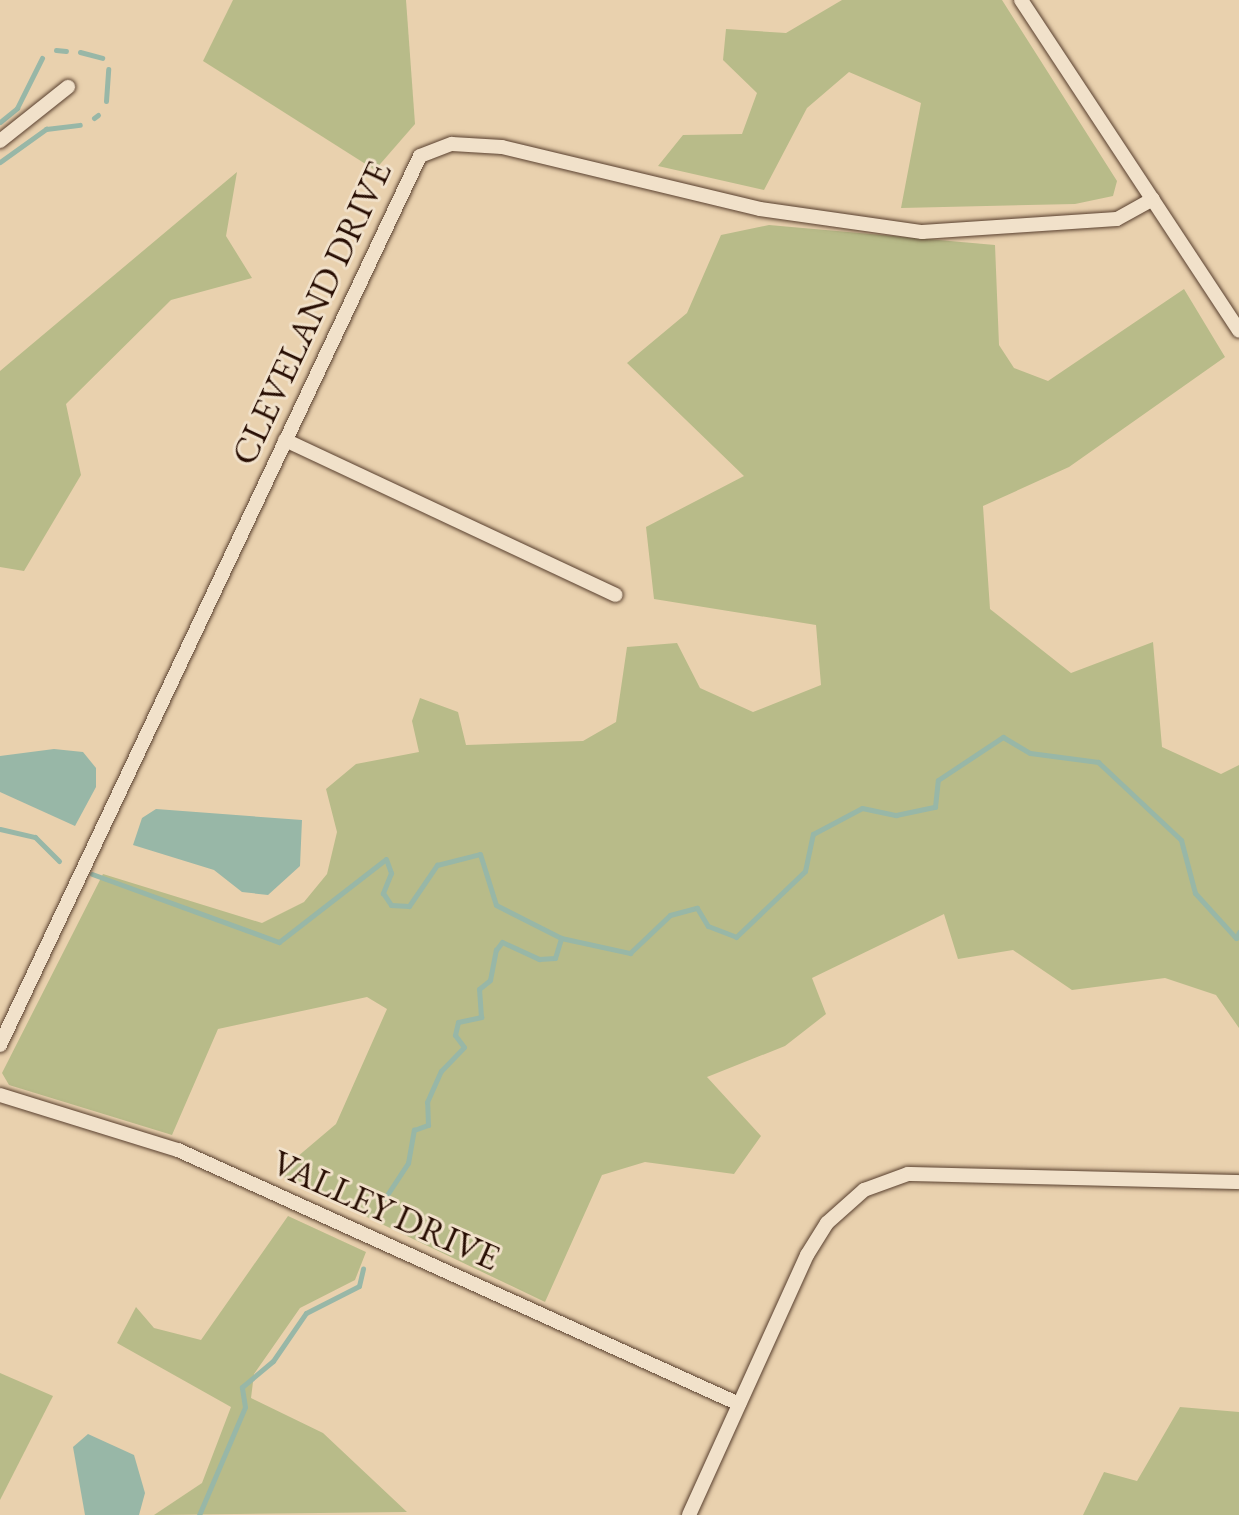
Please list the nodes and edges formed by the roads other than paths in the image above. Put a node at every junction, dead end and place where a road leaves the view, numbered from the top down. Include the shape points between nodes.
1 (1021, 0) edge
2 (68, 87) dead end
3 (0, 141) edge
4 (1153, 199) junction
5 (1239, 330) edge
6 (285, 440) junction
7 (616, 595) dead end
8 (0, 1045) edge
9 (0, 1095) edge
10 (1239, 1182) edge
11 (739, 1404) junction
12 (689, 1515) edge

1 - 4 street
2 - 3 street
4 - 5 street
4 - 6 street, CLEVELAND DRIVE via 1117,219 922,232 760,209 502,147 452,144 420,156 407,174
6 - 7 street
6 - 8 street, CLEVELAND DRIVE
9 - 11 street, VALLEY DRIVE via 178,1150
10 - 11 street via 968,1173 882,1182 843,1205 817,1238
11 - 12 street

